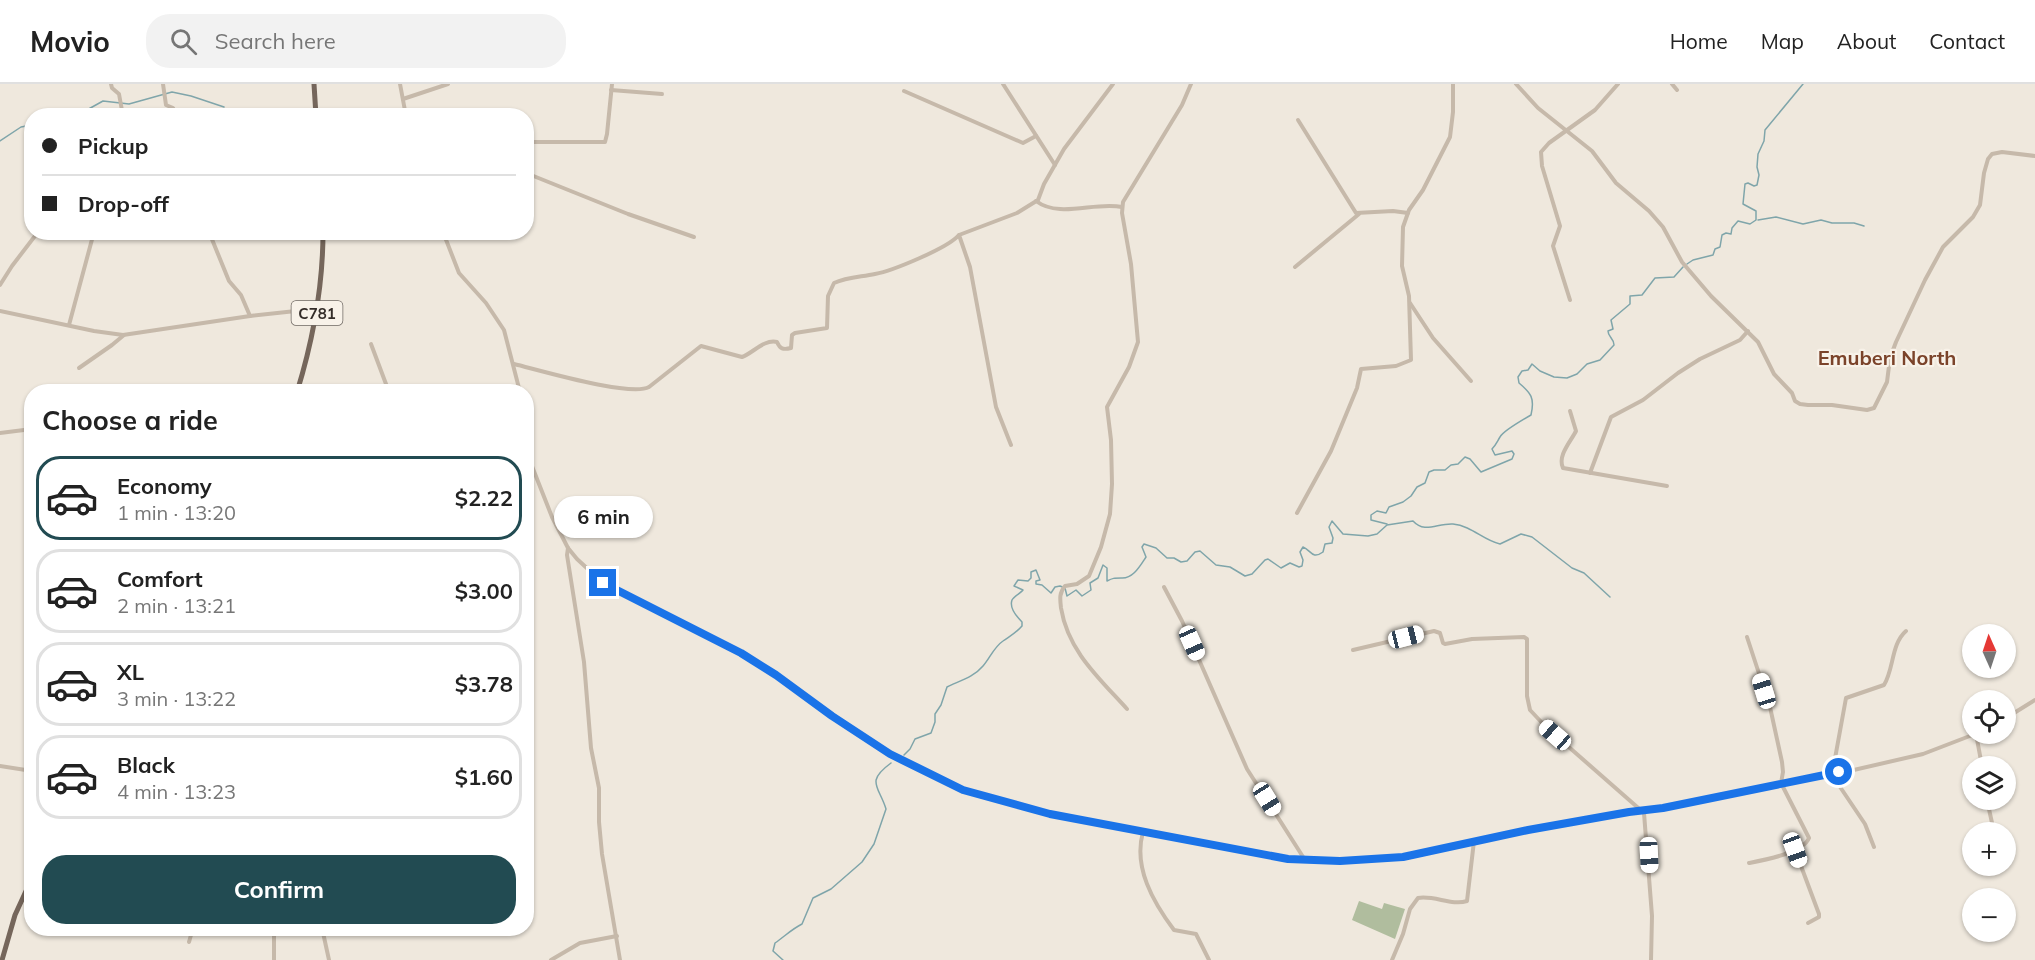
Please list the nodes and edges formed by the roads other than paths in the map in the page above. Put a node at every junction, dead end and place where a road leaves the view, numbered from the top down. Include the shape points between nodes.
1 (111, 84) edge
2 (163, 84) edge
3 (314, 84) edge
4 (400, 84) edge
5 (448, 84) edge
6 (612, 84) edge
7 (1003, 84) edge
8 (1113, 84) edge
9 (1191, 84) edge
10 (1453, 84) edge
11 (1516, 84) edge
12 (1618, 84) edge
13 (1672, 84) edge
14 (611, 90) junction
15 (1677, 90) dead end
16 (904, 91) dead end
17 (662, 94) dead end
18 (403, 99) junction
19 (122, 108) edge
20 (173, 108) edge
21 (316, 108) edge
22 (405, 108) edge
23 (1298, 120) dead end
24 (1567, 130) junction
25 (1036, 135) junction
26 (534, 142) edge
27 (2035, 156) edge
28 (1055, 165) junction
29 (534, 176) edge
30 (1036, 201) junction
31 (1122, 207) junction
32 (1408, 213) junction
33 (1359, 214) junction
34 (959, 235) junction
35 (694, 237) dead end
36 (32, 240) edge
37 (92, 240) edge
38 (212, 240) edge
39 (323, 240) edge
40 (446, 240) edge
41 (1295, 267) dead end
42 (0, 285) edge
43 (1570, 300) dead end
44 (1409, 303) junction
45 (0, 311) edge
46 (316, 315) junction
47 (250, 316) junction
48 (69, 325) junction
49 (1748, 331) junction
50 (124, 334) junction
51 (371, 344) dead end
52 (514, 364) junction
53 (79, 368) dead end
54 (1472, 381) dead end
55 (299, 384) edge
56 (386, 384) edge
57 (518, 384) edge
58 (1570, 411) dead end
59 (24, 430) edge
60 (0, 433) edge
61 (1011, 444) dead end
62 (534, 470) edge
63 (1590, 473) junction
64 (1667, 486) dead end
65 (1297, 513) dead end
66 (567, 548) junction
67 (1164, 587) dead end
68 (1906, 631) dead end
69 (1747, 637) dead end
70 (1353, 650) dead end
71 (2035, 700) edge
72 (1127, 709) dead end
73 (2016, 712) edge
74 (1962, 739) edge
75 (0, 766) edge
76 (24, 770) edge
77 (1832, 775) junction
78 (1781, 783) junction
79 (1642, 809) junction
80 (1143, 832) junction
81 (1474, 841) junction
82 (1874, 847) dead end
83 (1795, 850) junction
84 (1306, 860) junction
85 (1749, 863) dead end
86 (24, 895) edge
87 (1808, 923) dead end
88 (191, 936) edge
89 (274, 936) edge
90 (324, 936) edge
91 (616, 936) junction
92 (189, 942) dead end
93 (2, 960) edge
94 (274, 960) edge
95 (329, 960) edge
96 (551, 960) edge
97 (620, 960) edge
98 (1209, 960) edge
99 (1392, 960) edge
100 (1650, 960) edge

1 - 19 street via 119,94
2 - 20 street via 166,105
3 - 21 main road
4 - 18 street
5 - 18 street
6 - 14 street
7 - 25 street
8 - 28 street
9 - 31 street
10 - 32 street via 1450,137
11 - 24 street via 1538,108
12 - 24 street via 1595,110
13 - 15 street
14 - 17 street
14 - 26 street via 605,142
16 - 25 street via 1023,143
18 - 22 street
23 - 33 street
24 - 43 street via 1549,143 1541,156 1560,226 1553,246
24 - 49 street via 1596,154 1616,183 1649,211 1663,227 1682,262
25 - 28 street
27 - 49 street via 2002,152 1988,159 1980,205 1943,247 1925,280 1896,342 1887,382 1874,408 1800,404 1774,374
28 - 30 street
29 - 35 street
30 - 31 street via 1056,209
30 - 34 street via 1017,213
31 - 72 street via 1138,342 1107,407 1112,484 1110,514 1101,548 1089,576 1064,587 1060,597 1075,650
32 - 33 street
32 - 44 street via 1402,237 1402,266
33 - 41 street
34 - 52 street via 941,248 888,271 834,282 828,296 827,328 795,333 791,348 784,350 772,341 742,357 701,346 640,391
34 - 61 street via 970,267 996,407
36 - 42 street
37 - 48 street
38 - 47 street via 229,281 241,295
39 - 46 main road, C781
40 - 52 street via 459,273 504,330
44 - 54 street via 1432,338
44 - 65 street via 1410,360 1396,366 1361,369 1331,451
45 - 48 street
46 - 47 street via 305,310
46 - 55 main road, C781
47 - 50 street
48 - 50 street
49 - 63 street via 1740,340 1678,372 1643,400 1611,417
50 - 53 street
51 - 56 street
52 - 57 street
58 - 63 street via 1576,430 1561,463 1565,469
59 - 60 street
62 - 66 street
63 - 64 street
66 - 80 street via 603,583 741,653 882,749 928,775 989,799
66 - 91 street via 599,788 602,854
67 - 84 street via 1247,769
68 - 77 street via 1899,640 1884,685 1846,698
69 - 78 street via 1771,709 1782,762
70 - 79 street via 1434,631 1440,633 1445,644 1526,638 1530,710
71 - 73 street
74 - 77 street via 1923,754
75 - 76 street
77 - 78 street
77 - 82 street via 1865,824
78 - 79 street
78 - 83 street via 1809,838 1806,845
79 - 81 street
79 - 100 street via 1650,865
80 - 84 street
80 - 98 street via 1140,853 1146,883 1174,930 1197,934
81 - 84 street via 1387,859
81 - 99 street via 1467,901 1418,898 1410,909
83 - 85 street
83 - 87 street via 1819,914
86 - 93 main road
88 - 92 street
89 - 94 street
90 - 95 street
91 - 96 street via 580,943
91 - 97 street

